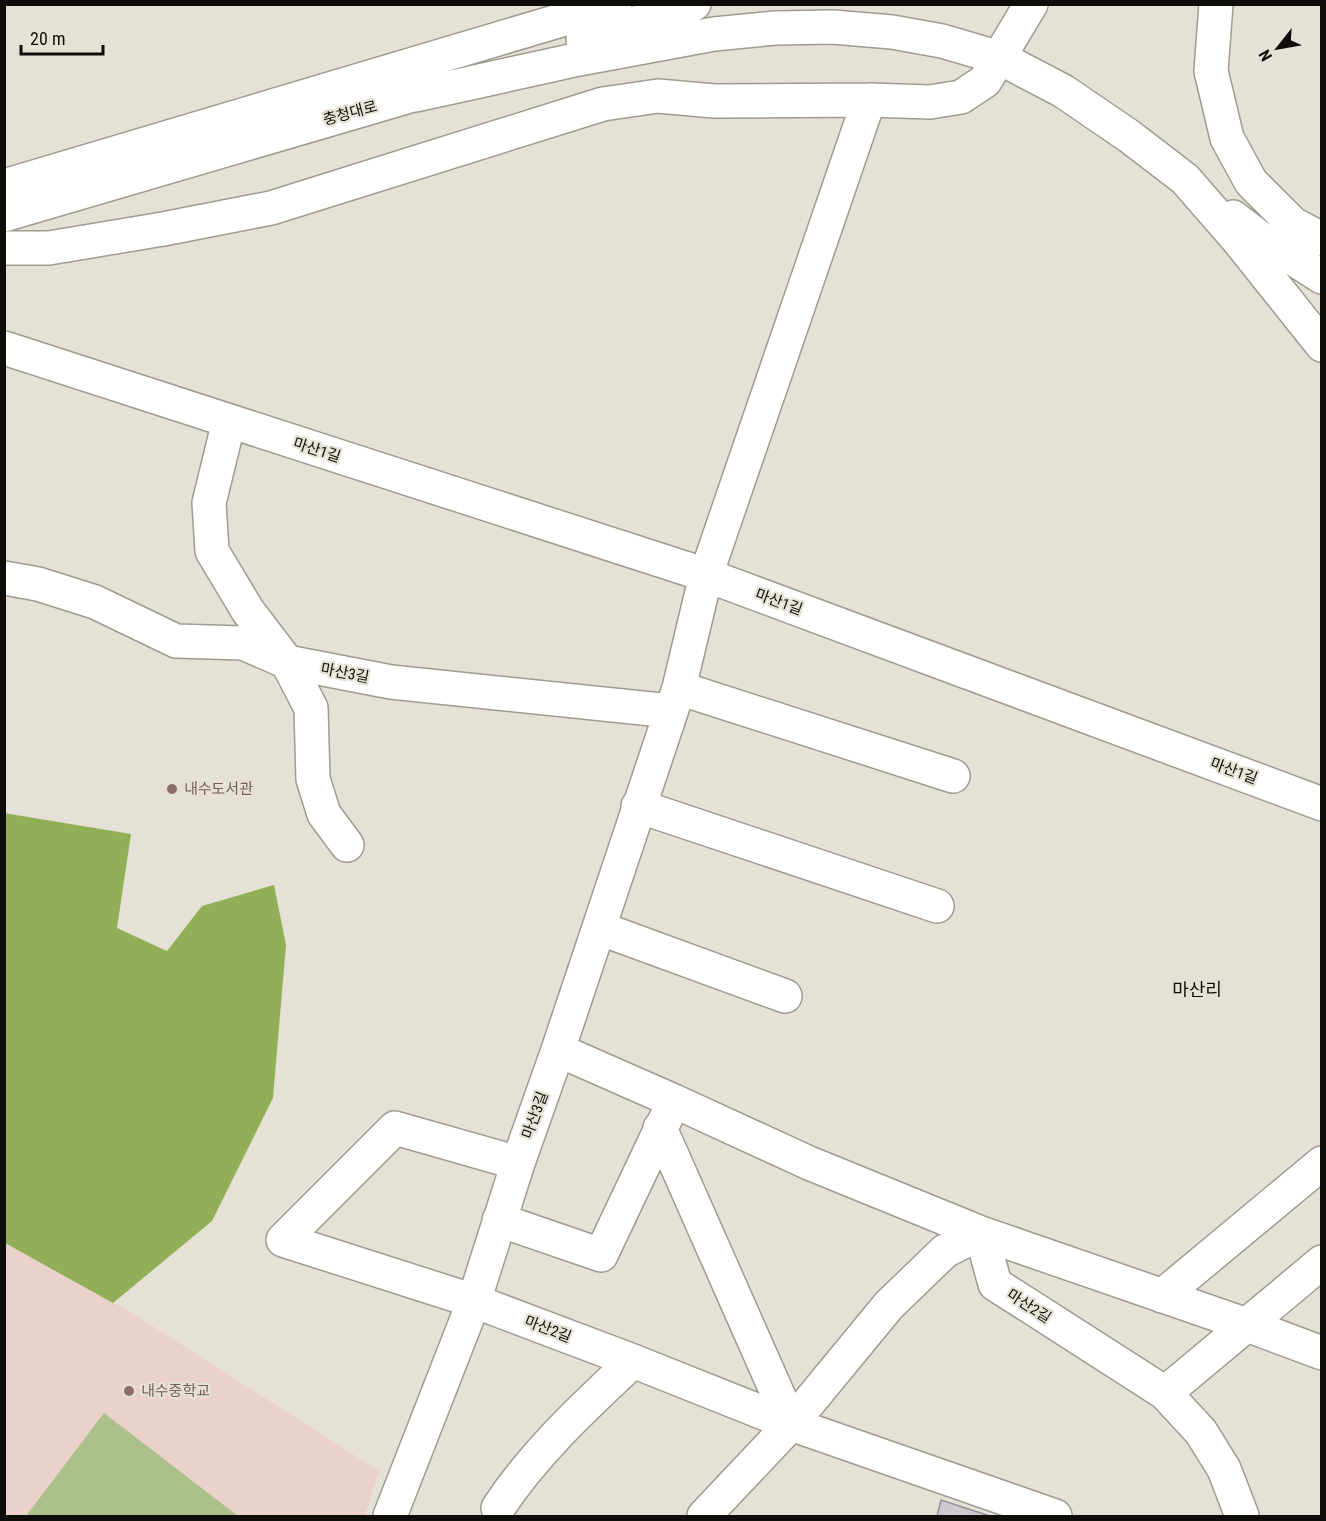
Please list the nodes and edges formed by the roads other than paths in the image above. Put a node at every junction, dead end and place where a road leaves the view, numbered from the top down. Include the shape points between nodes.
1 (571, 4) edge
2 (615, 4) edge
3 (694, 4) edge
4 (1031, 4) edge
5 (1216, 4) edge
6 (532, 29) junction
7 (1000, 58) junction
8 (416, 95) junction
9 (870, 100) junction
10 (1185, 179) junction
11 (4, 186) edge
12 (4, 215) edge
13 (1322, 239) edge
14 (4, 248) edge
15 (1322, 278) edge
16 (1322, 345) edge
17 (9, 356) edge
18 (229, 422) junction
19 (706, 575) junction
20 (4, 578) edge
21 (287, 662) junction
22 (675, 700) junction
23 (953, 776) dead end
24 (1322, 804) edge
25 (638, 806) junction
26 (347, 845) dead end
27 (937, 906) dead end
28 (598, 928) junction
29 (785, 996) dead end
30 (558, 1050) junction
31 (667, 1114) junction
32 (518, 1163) junction
33 (1322, 1163) edge
34 (500, 1220) junction
35 (981, 1233) junction
36 (1322, 1262) edge
37 (1162, 1296) junction
38 (474, 1301) junction
39 (1247, 1325) junction
40 (1322, 1353) edge
41 (633, 1361) junction
42 (1165, 1394) junction
43 (791, 1424) junction
44 (498, 1508) dead end
45 (390, 1516) edge
46 (704, 1516) edge
47 (1055, 1516) edge
48 (1242, 1516) edge

1 - 6 street
2 - 6 street, 충청대로
3 - 8 street, 충청대로
4 - 7 street
5 - 13 street via 1211,71 1227,138 1251,182 1293,224
6 - 11 street, 충청대로
7 - 8 street via 892,32 775,28 714,34 579,58
7 - 9 street via 985,81 961,97 930,102
7 - 10 street via 1063,91
8 - 12 street, 충청대로
9 - 14 street via 714,101 658,96 603,104 271,208 49,248
9 - 19 street, 마산3길
10 - 15 street via 1259,237
10 - 16 street
17 - 18 street, 마산1길
18 - 19 street, 마산1길
18 - 21 street via 209,503 212,551 248,611
19 - 22 street, 마산3길
19 - 24 street, 마산1길
20 - 21 street via 95,602 176,641 243,643
21 - 22 street, 마산3길 via 391,682
21 - 26 street, 마산3길 via 311,708 313,779 324,813
22 - 23 street
22 - 25 street, 마산3길
25 - 27 street
25 - 28 street, 마산3길
28 - 29 street
28 - 30 street, 마산3길
30 - 31 street
30 - 32 street, 마산3길
31 - 34 street via 601,1255
31 - 35 street via 809,1163
31 - 43 street
32 - 34 street, 마산3길
32 - 38 street, 마산2길 via 395,1128 283,1240
33 - 37 street
34 - 38 street, 마산3길
35 - 37 street
35 - 42 street, 마산2길 via 995,1284
35 - 43 street via 945,1251 889,1305
36 - 39 street
37 - 39 street
38 - 41 street, 마산2길
38 - 45 street, 마산3길
39 - 40 street
39 - 42 street
41 - 43 street, 마산2길
41 - 44 street via 546,1447
42 - 48 street, 마산2길 via 1201,1432 1224,1469
43 - 46 street
43 - 47 street, 마산2길

